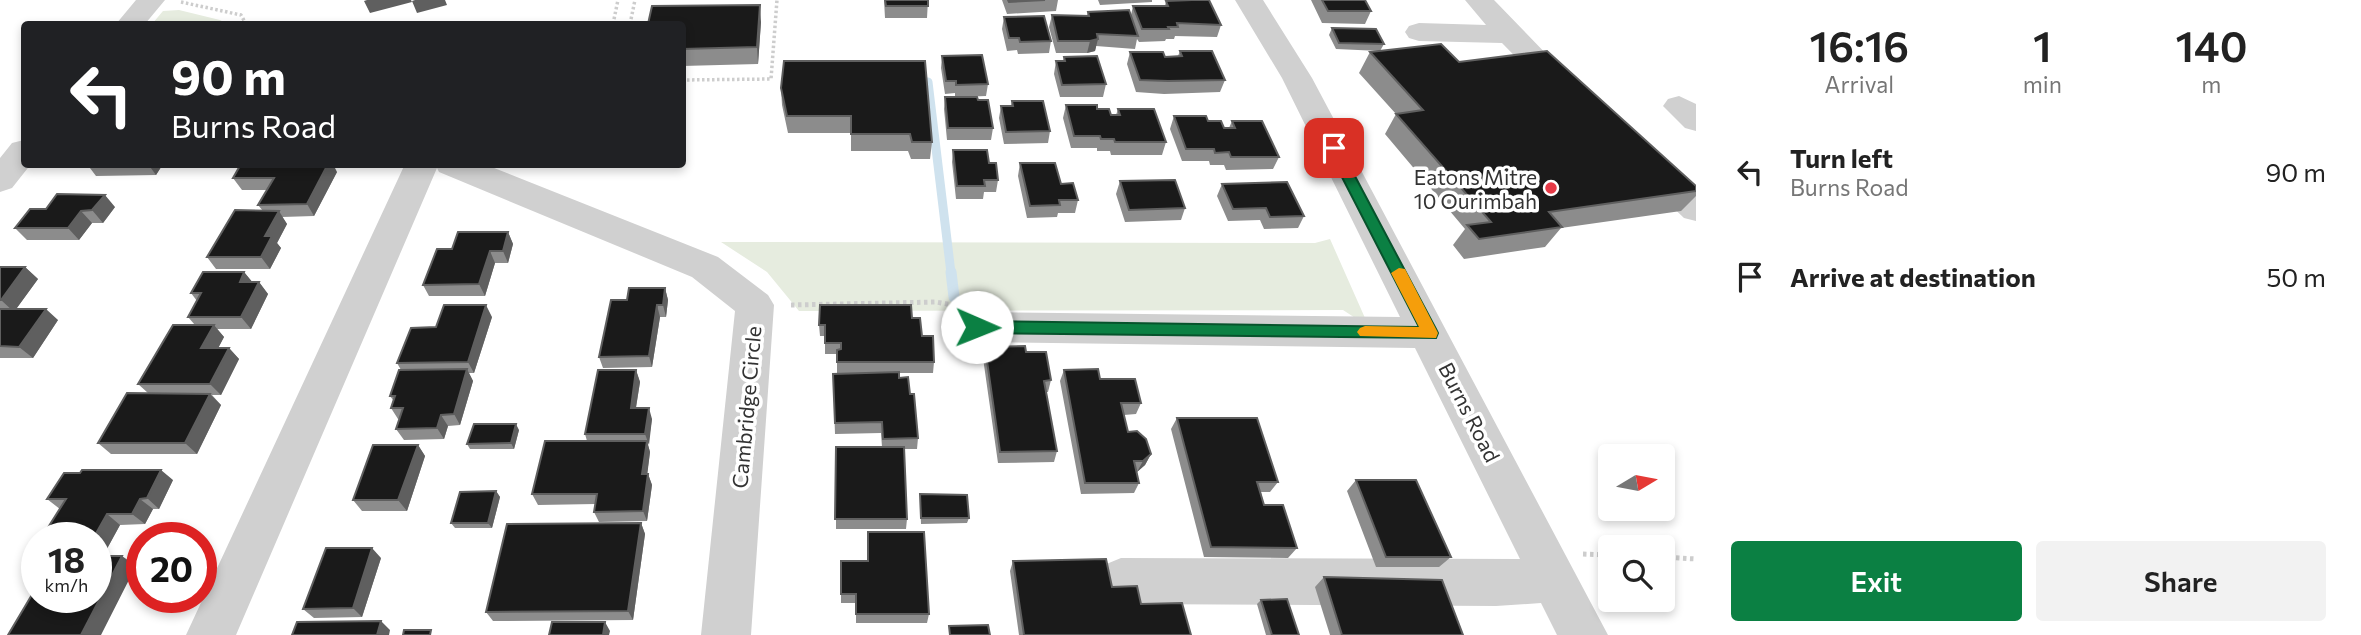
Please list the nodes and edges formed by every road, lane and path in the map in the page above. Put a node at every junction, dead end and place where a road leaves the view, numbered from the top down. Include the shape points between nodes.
1 (151, 0) edge
2 (174, 0) edge
3 (618, 0) edge
4 (635, 0) edge
5 (777, 0) edge
6 (1249, 0) edge
7 (1267, 0) edge
8 (1479, 0) edge
9 (133, 21) edge
10 (244, 21) edge
11 (614, 21) edge
12 (631, 21) edge
13 (1419, 32) dead end
14 (1510, 34) junction
15 (1297, 78) junction
16 (686, 79) edge
17 (1589, 111) edge
18 (1628, 146) edge
19 (21, 155) edge
20 (420, 168) edge
21 (461, 168) edge
22 (0, 180) edge
23 (1696, 209) edge
24 (977, 327) dead end
25 (1430, 333) junction
26 (1675, 558) edge
27 (1696, 559) edge
28 (1555, 580) junction
29 (1121, 581) dead end
30 (211, 635) edge
31 (726, 635) edge
32 (1583, 635) edge

1 - 9 street
2 - 10 path via 241,15
3 - 11 path
4 - 12 path
5 - 16 path via 771,79
6 - 15 street, Burns Road
7 - 15 street, Burns Road
8 - 14 street
13 - 14 street
14 - 17 street
15 - 25 street, Burns Road
18 - 23 street
19 - 22 street
20 - 30 street
21 - 31 street, Cambridge Circle via 705,267 755,305
24 - 25 street
25 - 28 street, Burns Road
26 - 27 path
28 - 29 street
28 - 32 street, Burns Road

